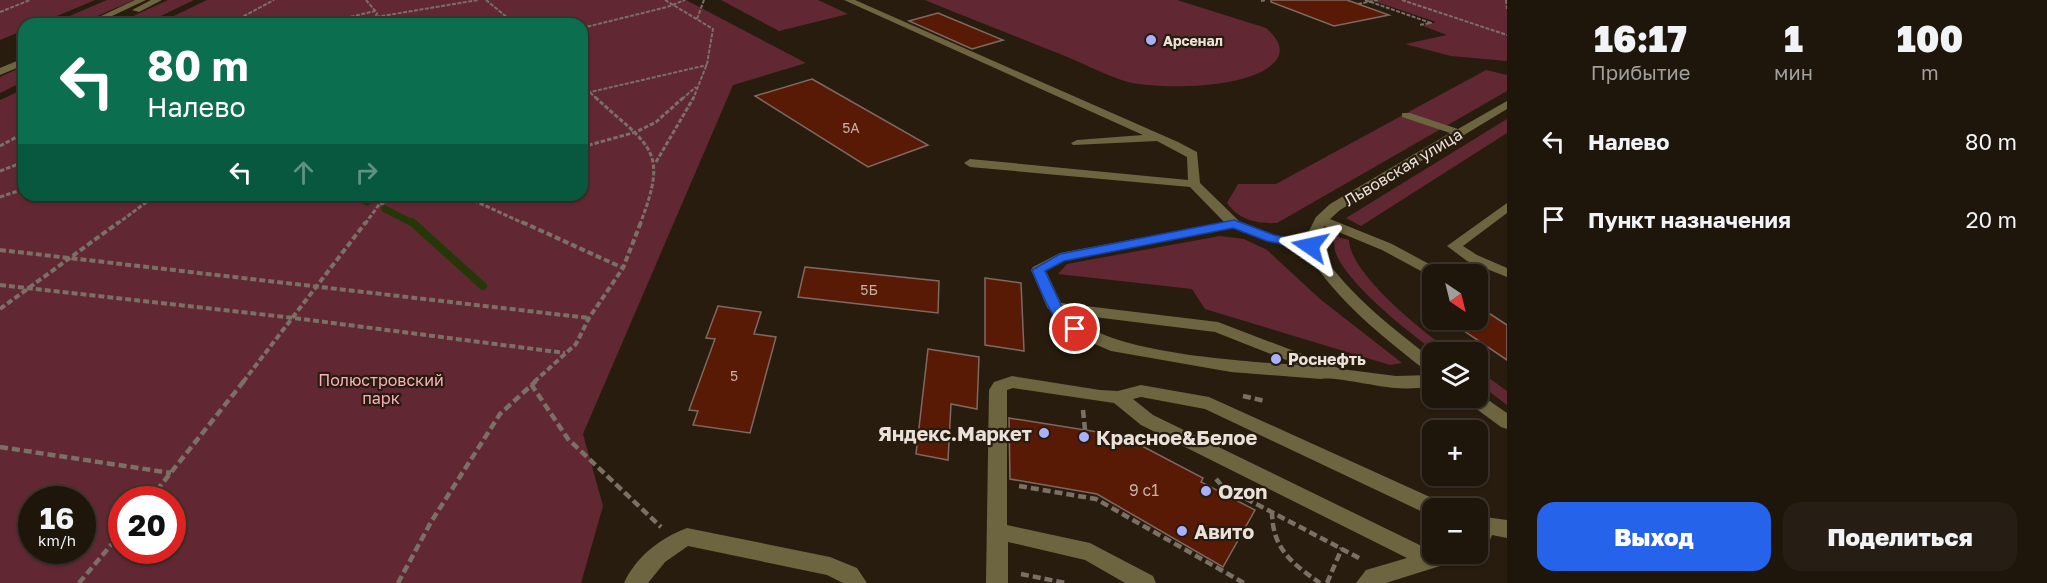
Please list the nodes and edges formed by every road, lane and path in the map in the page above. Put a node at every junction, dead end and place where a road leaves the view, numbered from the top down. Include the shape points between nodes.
1 (30, 0) edge
2 (142, 0) edge
3 (158, 0) edge
4 (274, 0) edge
5 (366, 0) edge
6 (478, 0) edge
7 (486, 0) edge
8 (665, 0) edge
9 (685, 0) edge
10 (704, 0) edge
11 (848, 0) edge
12 (1266, 0) edge
13 (1351, 0) edge
14 (1365, 0) edge
15 (1378, 0) edge
16 (1402, 0) edge
17 (1506, 0) edge
18 (1261, 1) edge
19 (1370, 2) junction
20 (674, 4) junction
21 (1507, 9) edge
22 (375, 10) junction
23 (0, 12) edge
24 (376, 17) joint
25 (102, 18) edge
26 (118, 18) edge
27 (240, 18) edge
28 (345, 18) edge
29 (508, 18) edge
30 (698, 19) junction
31 (1419, 25) dead end
32 (588, 26) edge
33 (1507, 35) edge
34 (18, 55) edge
35 (0, 63) edge
36 (18, 64) edge
37 (708, 65) junction
38 (0, 72) edge
39 (698, 84) junction
40 (590, 93) joint
41 (1507, 104) edge
42 (1406, 115) dead end
43 (636, 132) junction
44 (1460, 133) junction
45 (18, 136) edge
46 (1161, 137) junction
47 (1077, 143) dead end
48 (588, 145) edge
49 (0, 146) edge
50 (655, 162) junction
51 (970, 163) dead end
52 (18, 164) edge
53 (0, 171) edge
54 (1194, 184) junction
55 (18, 191) edge
56 (0, 197) edge
57 (148, 201) edge
58 (382, 201) edge
59 (389, 201) edge
60 (475, 201) edge
61 (380, 204) junction
62 (1507, 207) edge
63 (1321, 220) junction
64 (1234, 224) junction
65 (1310, 246) junction
66 (0, 250) edge
67 (69, 257) junction
68 (1422, 266) edge
69 (622, 268) junction
70 (1507, 273) edge
71 (0, 285) edge
72 (317, 287) junction
73 (27, 288) junction
74 (1054, 307) junction
75 (0, 309) edge
76 (294, 318) junction
77 (590, 318) junction
78 (565, 353) junction
79 (1422, 359) edge
80 (1339, 375) junction
81 (1422, 381) edge
82 (531, 384) junction
83 (1118, 397) junction
84 (1487, 408) edge
85 (1507, 422) edge
86 (0, 447) edge
87 (171, 473) junction
88 (998, 482) junction
89 (160, 486) edge
90 (1222, 486) dead end
91 (1422, 502) edge
92 (1507, 529) edge
93 (997, 531) junction
94 (1488, 531) edge
95 (676, 540) junction
96 (1342, 548) junction
97 (108, 549) edge
98 (1422, 556) edge
99 (1422, 563) edge
100 (1389, 573) junction
101 (997, 576) edge
102 (79, 583) edge
103 (398, 583) edge
104 (635, 583) edge
105 (856, 583) edge
106 (1065, 583) edge
107 (1145, 583) edge
108 (1244, 583) edge
109 (1327, 583) edge
110 (1367, 583) edge

1 - 23 path
2 - 25 street
3 - 26 street
4 - 27 path
5 - 22 path
6 - 24 path
7 - 29 path
8 - 20 path
9 - 20 path
10 - 30 path
11 - 46 street
12 - 18 path
13 - 19 path via 1359,4
14 - 19 path
15 - 19 path
16 - 33 path
17 - 21 path
19 - 31 path via 1431,23
20 - 30 path
20 - 32 path
22 - 24 path
22 - 28 path
30 - 37 path via 713,29
34 - 35 street
36 - 38 street
37 - 39 path
37 - 40 path
39 - 43 path via 656,122
39 - 50 path
40 - 43 path
41 - 44 street, Львовская улица
42 - 44 street
43 - 48 path
43 - 50 path
44 - 63 street, Львовская улица via 1335,207
45 - 49 path
46 - 47 street
46 - 54 street via 1193,155
50 - 69 path via 655,181
51 - 54 street
52 - 53 path
54 - 64 street
55 - 56 path
57 - 67 path
58 - 61 path
59 - 61 path
60 - 69 path
61 - 72 path
62 - 70 street via 1454,246
63 - 65 street, Львовская улица via 1313,231
63 - 68 street
64 - 65 street via 1271,238
64 - 74 street via 1060,257 1038,270
65 - 79 street via 1321,268 1342,292
66 - 67 path
67 - 72 path
67 - 73 path
69 - 77 path
71 - 73 path
72 - 76 path
72 - 77 path
73 - 75 path
73 - 76 path
74 - 80 street via 1218,327
74 - 80 street via 1075,329 1117,346 1231,366
76 - 78 path
76 - 87 path
77 - 78 path via 576,344
78 - 82 path
80 - 81 street
82 - 95 path via 568,439
82 - 103 path via 500,414 431,522
83 - 88 street via 1019,382 1000,386
83 - 91 street via 1141,391 1209,403
83 - 98 street via 1147,420
84 - 85 street
86 - 87 path
87 - 89 path
88 - 93 street
88 - 108 path via 1096,499
90 - 96 path
92 - 94 street
93 - 101 street
93 - 107 street via 1090,552
95 - 104 street via 659,553
95 - 105 street via 687,537 830,566
96 - 100 path
96 - 109 path
97 - 102 path
99 - 100 street
100 - 110 street
101 - 106 path

